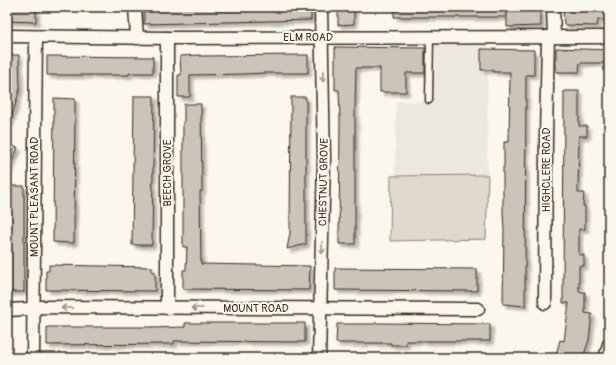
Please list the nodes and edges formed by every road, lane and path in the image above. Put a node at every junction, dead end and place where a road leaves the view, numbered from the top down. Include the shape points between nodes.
1 (135, 7) edge
2 (321, 7) edge
3 (553, 7) edge
4 (7, 36) edge
5 (36, 37) junction
6 (323, 37) junction
7 (430, 37) junction
8 (551, 37) junction
9 (609, 37) edge
10 (137, 38) junction
11 (167, 38) junction
12 (429, 100) dead end
13 (545, 303) dead end
14 (34, 308) junction
15 (167, 308) junction
16 (320, 308) junction
17 (478, 309) dead end
18 (7, 310) edge
19 (609, 344) edge
20 (33, 358) edge
21 (319, 358) edge
22 (605, 358) edge

1 - 10 street
2 - 6 street, CHESTNUT GROVE
3 - 8 street, HIGHCLERE ROAD
4 - 5 street, ELM ROAD
5 - 10 street, ELM ROAD
5 - 14 street, MOUNT PLEASANT ROAD
6 - 7 street, ELM ROAD
6 - 11 street, ELM ROAD
6 -> 16 street, CHESTNUT GROVE via 324,160
7 - 8 street, ELM ROAD
7 - 12 lane
8 - 9 street, ELM ROAD
8 - 13 street, HIGHCLERE ROAD
10 - 11 street, ELM ROAD
11 - 15 street, BEECH GROVE
15 -> 14 street, MOUNT ROAD
14 - 18 street, MOUNT ROAD
14 - 20 street, MOUNT PLEASANT ROAD
16 -> 15 street, MOUNT ROAD
16 - 17 street, MOUNT ROAD
16 - 21 street, CHESTNUT GROVE
19 - 22 street

